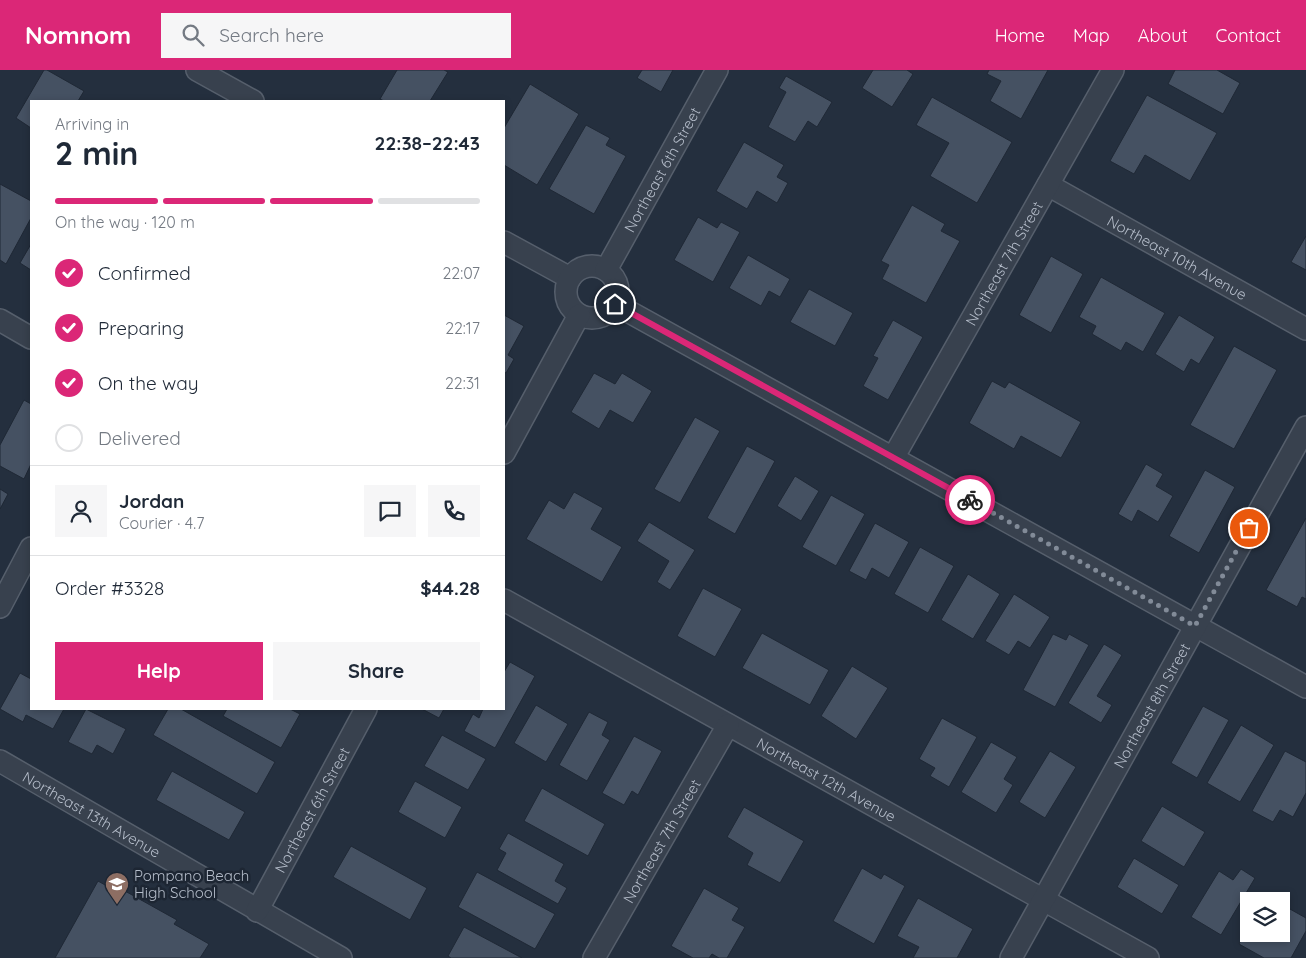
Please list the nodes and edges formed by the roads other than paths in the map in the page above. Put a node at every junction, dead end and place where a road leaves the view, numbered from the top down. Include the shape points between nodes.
1 (197, 70) edge
2 (717, 70) edge
3 (1113, 70) edge
4 (251, 100) edge
5 (1048, 185) junction
6 (505, 243) edge
7 (606, 270) junction
8 (570, 278) junction
9 (615, 304) junction
10 (580, 315) junction
11 (0, 320) edge
12 (1306, 329) edge
13 (30, 337) edge
14 (1306, 427) edge
15 (505, 451) edge
16 (893, 458) junction
17 (30, 550) edge
18 (505, 601) edge
19 (0, 607) edge
20 (1195, 626) junction
21 (1306, 688) edge
22 (365, 710) edge
23 (728, 725) junction
24 (0, 761) edge
25 (1043, 900) junction
26 (257, 911) junction
27 (341, 958) edge
28 (594, 958) edge
29 (1011, 958) edge
30 (1148, 958) edge

1 - 4 street
2 - 7 street, Northeast 6th Street
3 - 5 street, Northeast 7th Street
5 - 12 street, Northeast 10th Avenue
5 - 16 street, Northeast 7th Street
6 - 8 street
7 - 8 street via 590,266 575,272
7 - 9 street via 617,282
8 - 10 street via 566,297
9 - 10 street via 601,317 592,319
9 - 16 street
10 - 15 street
11 - 13 street
14 - 20 street, Northeast 8th Street
16 - 20 street
17 - 19 street
18 - 23 street, Northeast 12th Avenue
20 - 21 street
20 - 25 street, Northeast 8th Street
22 - 26 street, Northeast 6th Street
23 - 25 street, Northeast 12th Avenue
23 - 28 street, Northeast 7th Street
24 - 26 street, Northeast 13th Avenue
25 - 29 street, Northeast 8th Street
25 - 30 street, Northeast 12th Avenue
26 - 27 street, Northeast 13th Avenue

